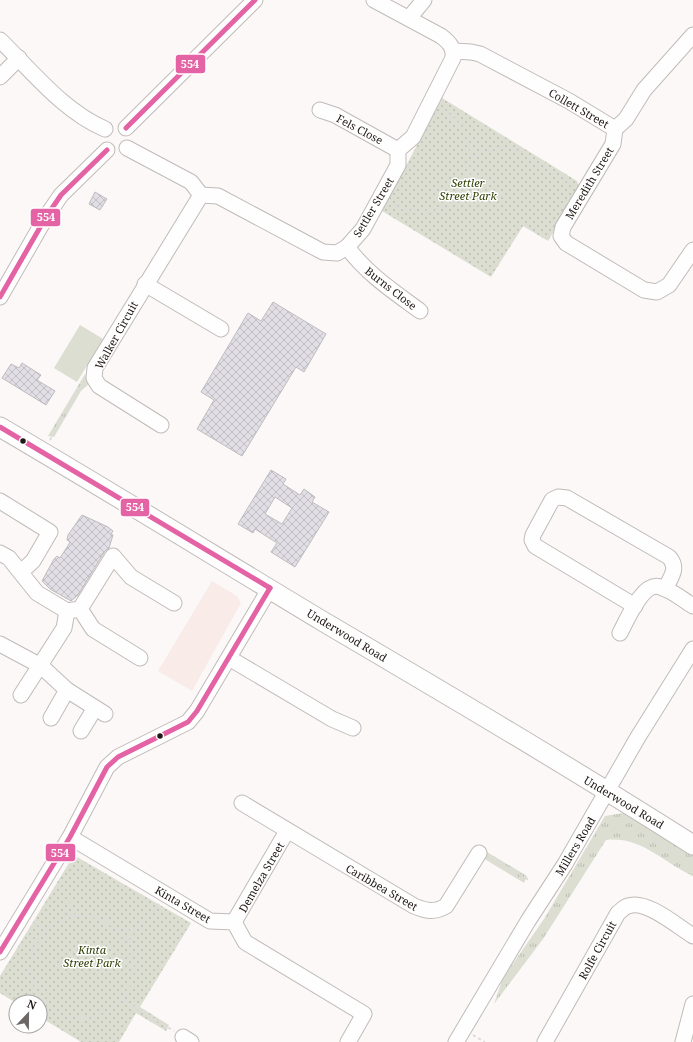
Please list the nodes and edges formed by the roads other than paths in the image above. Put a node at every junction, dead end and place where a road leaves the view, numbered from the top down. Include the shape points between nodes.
1 (255, 0) edge
2 (374, 0) edge
3 (424, 0) edge
4 (409, 18) junction
5 (693, 35) edge
6 (0, 40) edge
7 (454, 51) junction
8 (19, 58) junction
9 (0, 77) edge
10 (320, 110) dead end
11 (126, 128) junction
12 (105, 129) junction
13 (615, 129) junction
14 (127, 148) junction
15 (106, 150) junction
16 (398, 150) junction
17 (201, 195) junction
18 (347, 247) junction
19 (693, 250) edge
20 (145, 284) junction
21 (0, 297) edge
22 (420, 311) dead end
23 (221, 329) dead end
24 (161, 425) dead end
25 (0, 427) edge
26 (0, 501) edge
27 (0, 553) edge
28 (21, 572) junction
29 (270, 588) junction
30 (665, 589) junction
31 (174, 603) dead end
32 (635, 606) junction
33 (693, 606) edge
34 (73, 610) junction
35 (620, 633) dead end
36 (0, 644) edge
37 (693, 649) edge
38 (140, 658) dead end
39 (229, 658) junction
40 (41, 666) junction
41 (67, 690) junction
42 (21, 695) dead end
43 (51, 718) dead end
44 (353, 728) dead end
45 (81, 731) dead end
46 (606, 791) junction
47 (242, 803) dead end
48 (287, 831) junction
49 (70, 836) junction
50 (693, 845) edge
51 (479, 853) road end
52 (234, 922) junction
53 (693, 936) edge
54 (0, 952) edge
55 (693, 1004) edge
56 (348, 1042) edge
57 (456, 1042) edge
58 (545, 1042) edge
59 (683, 1042) edge

1 - 11 street
2 - 4 street
3 - 4 street
4 - 7 street via 441,36 449,42
5 - 13 street, Collett Street via 644,90 626,120
6 - 8 street
7 - 13 street, Collett Street via 480,54 569,101
7 - 16 street via 453,58 413,137
8 - 9 street
8 - 12 street via 75,112
10 - 16 street, Fels Close via 335,115
11 - 12 street via 115,124
11 - 14 street via 131,138
12 - 15 street via 101,140
13 - 19 street, Meredith Street via 613,144 563,227 562,236 566,243 644,290 657,292 669,285
14 - 15 street via 117,153
14 - 17 street via 191,182
15 - 21 street via 61,195
16 - 18 street, Settler Street via 398,165 363,229
17 - 18 street, Settler Street via 218,196 323,252 337,253
17 - 20 street, Walker Circuit
18 - 22 street, Burns Close via 373,277
20 - 23 street
20 - 24 street, Walker Circuit via 95,368 94,378 99,386
25 - 29 main road, Underwood Road
26 - 28 street via 50,532 33,560
27 - 28 street via 9,558
28 - 34 street via 37,593
29 - 39 street
29 - 46 main road, Underwood Road
30 - 32 street via 653,586 645,590
30 - 32 street via 675,569 669,557 567,498 558,497 552,500 532,535 535,546
30 - 33 street
31 - 34 street via 131,577 112,556
32 - 35 street
34 - 38 street via 93,629
34 - 40 street
36 - 40 street
37 - 46 street, Millers Road
39 - 44 street via 332,719
39 - 49 street via 188,722 107,766
40 - 41 street
40 - 42 street
41 - 43 street
41 - 45 street via 100,711
46 - 50 main road, Underwood Road
46 - 57 street, Millers Road via 565,864
47 - 48 street, Caribbea Street
48 - 51 street, Caribbea Street via 414,906 427,911 438,911 446,906
48 - 52 street, Demelza Street
49 - 52 street, Kinta Street via 210,921
49 - 54 street
52 - 56 street via 245,942 364,1014
53 - 58 street, Rolfe Circuit via 647,906 627,906 618,913
55 - 59 street

